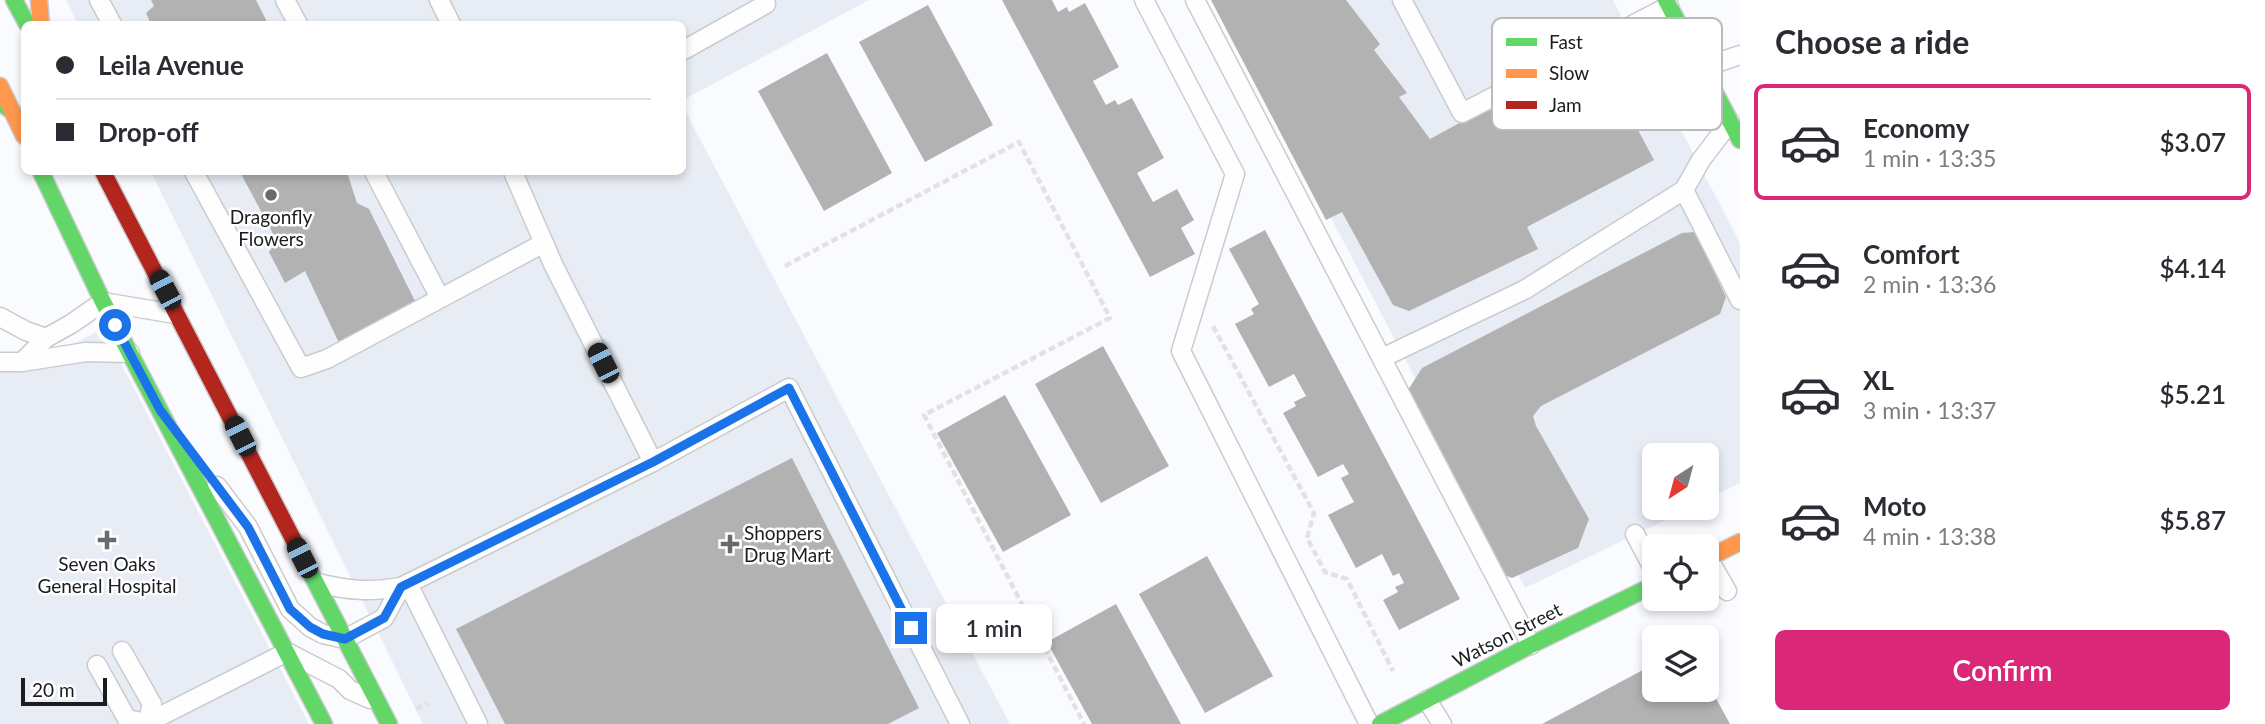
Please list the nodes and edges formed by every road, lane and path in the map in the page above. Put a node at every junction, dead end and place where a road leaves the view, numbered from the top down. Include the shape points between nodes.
1 (14, 0) edge
2 (39, 0) edge
3 (99, 0) edge
4 (285, 0) edge
5 (439, 0) edge
6 (1144, 0) edge
7 (1195, 0) edge
8 (1402, 0) edge
9 (769, 1) edge
10 (1668, 3) edge
11 (1640, 18) edge
12 (25, 21) edge
13 (41, 21) edge
14 (110, 21) edge
15 (296, 21) edge
16 (450, 21) edge
17 (686, 49) edge
18 (1740, 55) edge
19 (1722, 61) edge
20 (0, 86) edge
21 (1492, 97) edge
22 (1722, 107) edge
23 (7, 108) edge
24 (1730, 122) junction
25 (21, 131) edge
26 (1740, 140) edge
27 (42, 175) edge
28 (105, 175) edge
29 (196, 175) edge
30 (376, 175) edge
31 (514, 175) edge
32 (1684, 190) junction
33 (544, 243) junction
34 (785, 266) dead end
35 (440, 298) junction
36 (1740, 300) edge
37 (103, 302) junction
38 (177, 314) junction
39 (0, 317) edge
40 (1213, 326) dead end
41 (46, 338) junction
42 (130, 354) junction
43 (1382, 358) junction
44 (0, 362) edge
45 (22, 362) junction
46 (160, 410) junction
47 (653, 462) junction
48 (1635, 534) dead end
49 (1740, 542) edge
50 (1642, 547) edge
51 (1719, 552) edge
52 (1719, 578) edge
53 (315, 582) junction
54 (405, 585) junction
55 (1642, 591) edge
56 (1727, 591) dead end
57 (345, 639) junction
58 (1531, 645) junction
59 (122, 651) dead end
60 (287, 652) junction
61 (97, 665) dead end
62 (1393, 671) dead end
63 (1427, 700) junction
64 (379, 703) junction
65 (322, 719) edge
66 (146, 724) edge
67 (298, 724) edge
68 (390, 724) edge
69 (478, 724) edge
70 (960, 724) edge
71 (1084, 724) edge
72 (1368, 724) edge
73 (1380, 724) edge
74 (1442, 724) edge

1 - 12 street
2 - 13 street
3 - 14 lane
4 - 15 lane
5 - 16 lane
6 - 72 lane via 1235,174 1181,351
7 - 43 lane
8 - 21 lane via 1462,113
9 - 17 lane
10 - 11 lane
18 - 19 lane
20 - 23 street
22 - 24 street
23 - 25 street
24 - 26 street
24 - 32 lane
27 - 37 street
28 - 38 street
29 - 35 lane via 302,369
30 - 35 lane
31 - 33 lane
32 - 36 lane
32 - 43 lane via 1524,290
33 - 35 lane
33 - 47 lane
34 - 71 path via 1019,142 1110,318 924,415
37 - 38 lane
37 - 41 lane
37 - 42 street
38 - 53 street
39 - 41 lane
40 - 62 path via 1314,513 1307,538 1325,572 1347,579
41 - 45 lane
42 - 45 lane via 86,352
42 - 46 street
43 - 58 lane
44 - 45 lane
46 - 57 lane via 248,527 290,609 316,631
46 - 60 street
47 - 54 lane
47 - 70 lane via 789,388
48 - 50 lane
49 - 51 street
52 - 56 lane
53 - 54 lane via 372,592
53 - 57 street
54 - 57 lane via 384,618
54 - 69 lane
55 - 58 street, Watson Street
57 - 64 street
58 - 63 street, Watson Street
59 - 66 lane via 152,704
60 - 64 lane
60 - 65 street
60 - 66 lane
61 - 66 lane via 127,719
63 - 73 street, Watson Street
63 - 74 lane
64 - 68 street
65 - 67 lane

